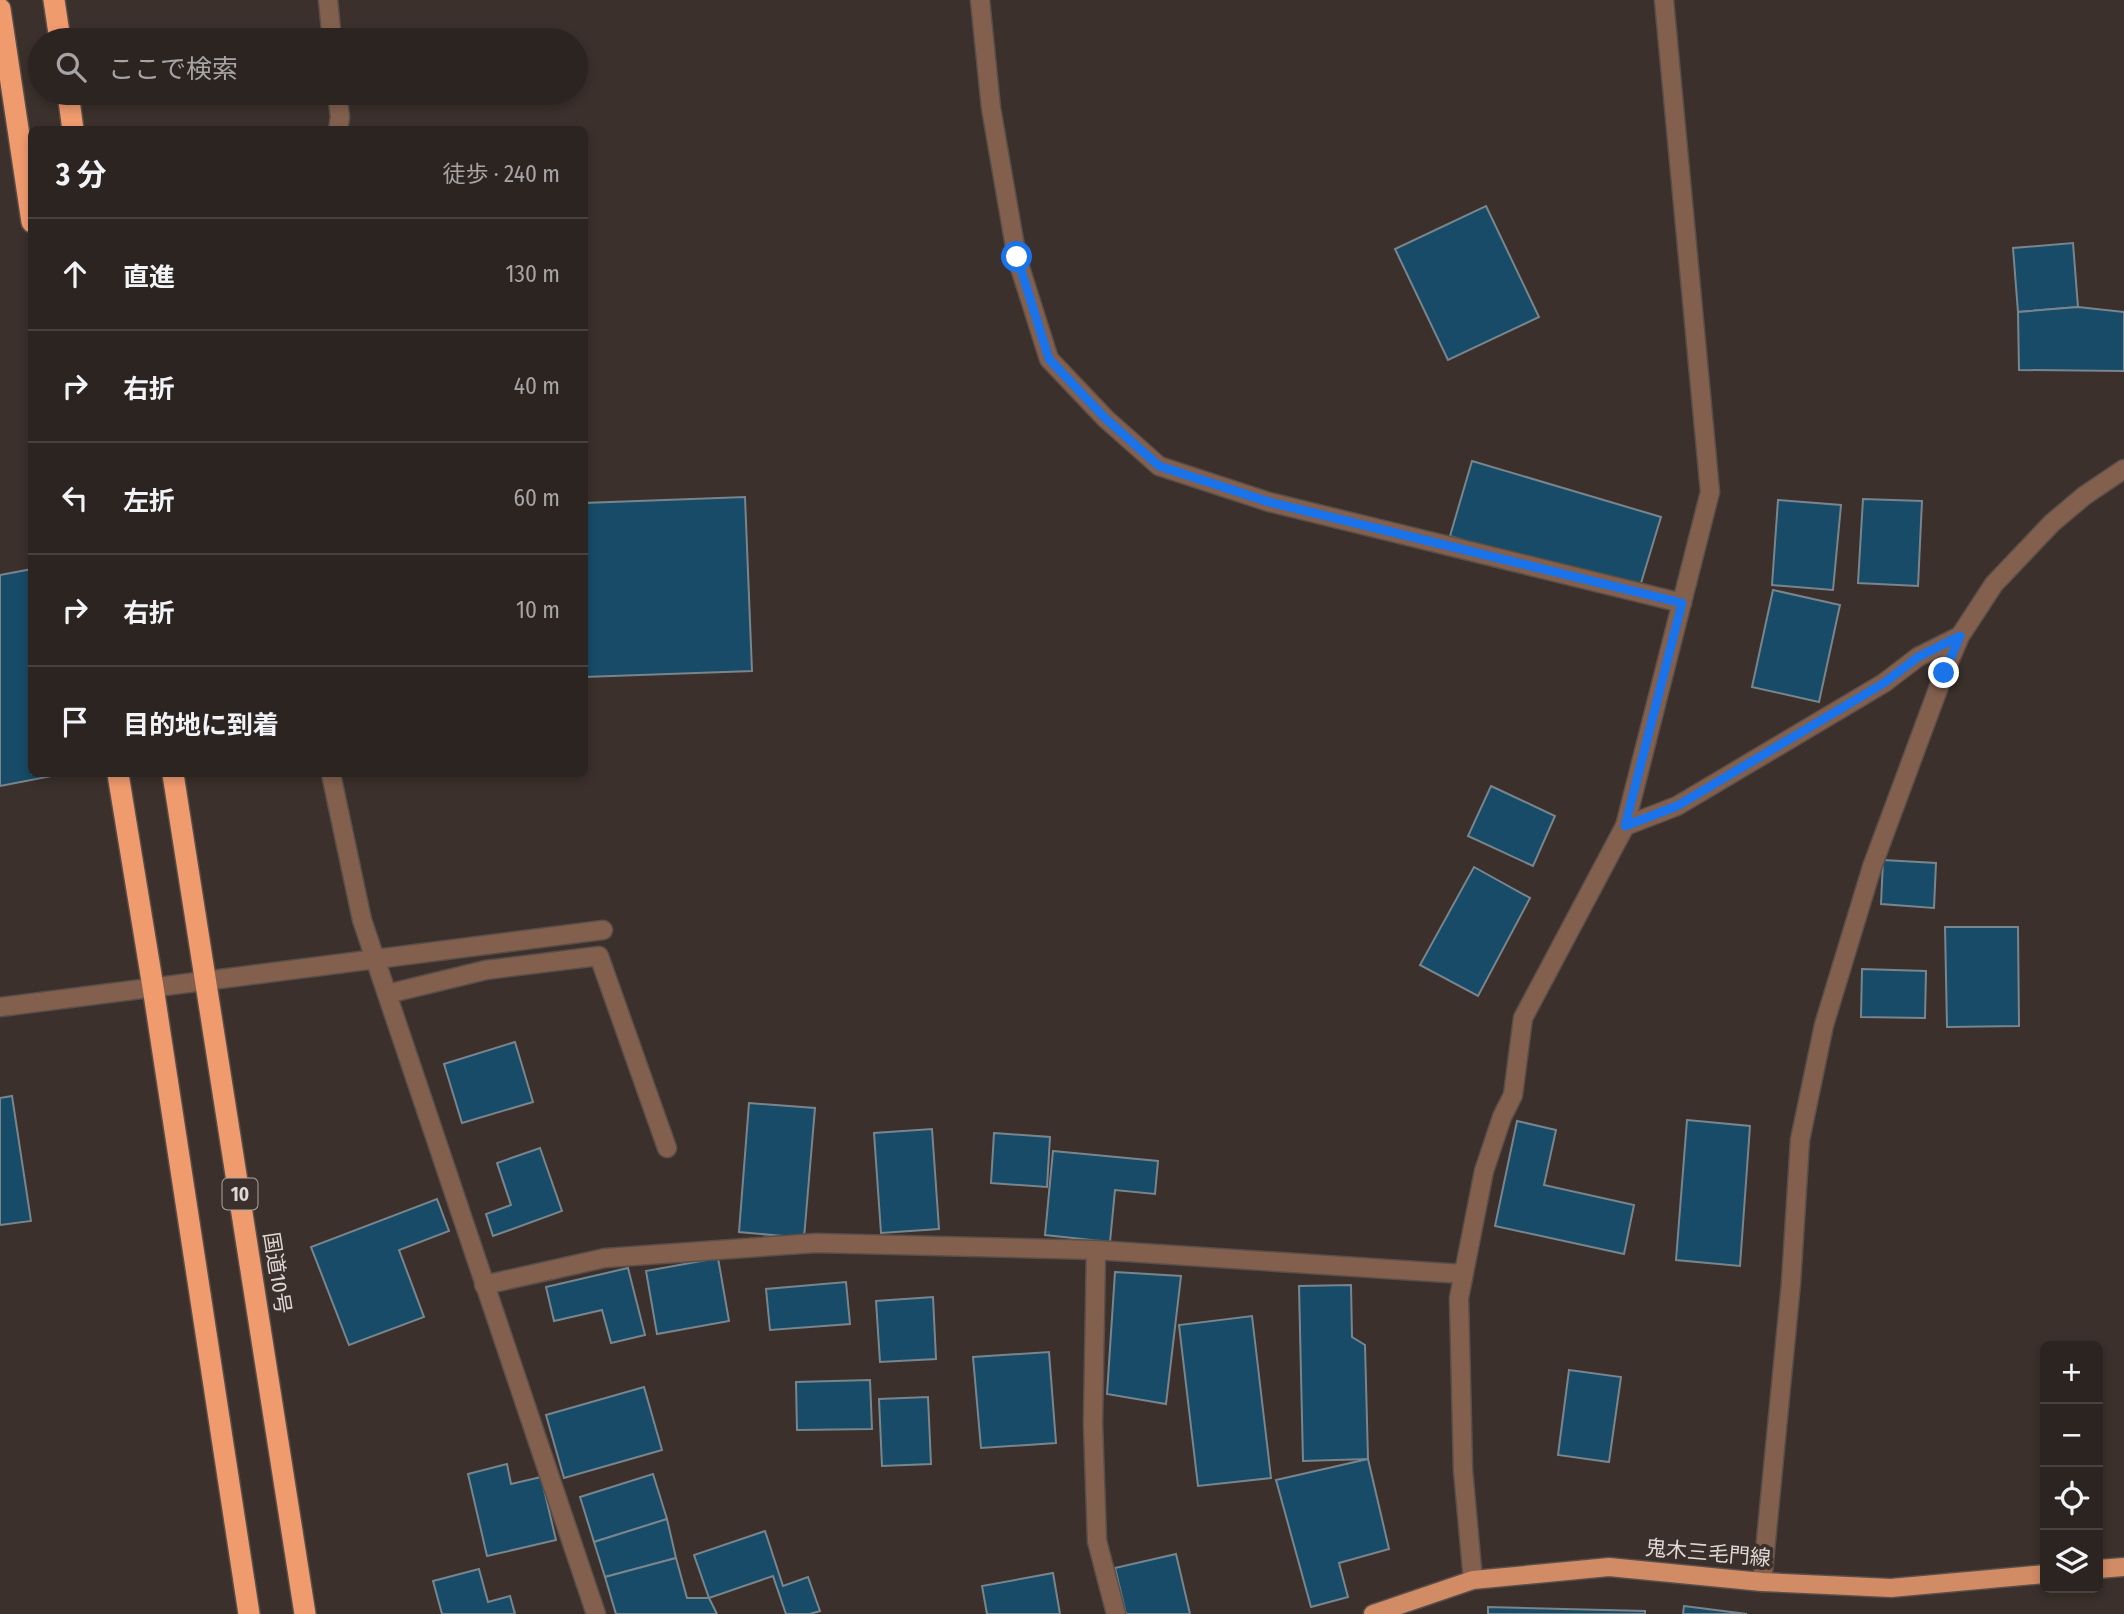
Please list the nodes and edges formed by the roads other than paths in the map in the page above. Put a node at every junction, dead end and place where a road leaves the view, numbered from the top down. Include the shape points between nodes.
1 (54, 0) edge
2 (328, 0) edge
3 (980, 0) edge
4 (1664, 0) edge
5 (0, 9) edge
6 (58, 28) edge
7 (331, 28) edge
8 (70, 105) edge
9 (339, 105) edge
10 (73, 126) edge
11 (339, 126) edge
12 (28, 195) edge
13 (2124, 469) edge
14 (1682, 603) junction
15 (1960, 636) junction
16 (118, 777) edge
17 (173, 777) edge
18 (332, 777) edge
19 (1625, 826) junction
20 (603, 930) dead end
21 (374, 958) junction
22 (207, 979) junction
23 (153, 988) junction
24 (387, 994) junction
25 (0, 1007) edge
26 (667, 1148) dead end
27 (1096, 1250) junction
28 (1463, 1274) junction
29 (484, 1285) junction
30 (2124, 1567) edge
31 (2103, 1569) edge
32 (2040, 1574) edge
33 (1473, 1580) junction
34 (1762, 1582) junction
35 (1411, 1608) edge
36 (249, 1614) edge
37 (305, 1614) edge
38 (596, 1614) edge
39 (1116, 1614) edge
40 (1373, 1614) edge

1 - 6 highway
2 - 7 street
3 - 14 street via 991,108 1017,257 1049,359 1159,466 1269,502
4 - 14 street via 1710,492
5 - 12 highway
8 - 10 highway
9 - 11 street
13 - 15 street via 2052,523 1994,584
14 - 19 street
15 - 19 street via 1918,657 1884,683 1677,806
15 - 34 street via 1872,867 1824,1025 1800,1140
16 - 23 highway
17 - 22 highway, 国道10号 / 10
18 - 21 street
19 - 28 street via 1523,1018 1513,1095 1483,1171
20 - 21 street
21 - 22 street
21 - 24 street
22 - 23 street
22 - 37 highway, 国道10号 / 10
23 - 25 street
23 - 36 highway
24 - 26 street via 486,970 599,956
24 - 29 street
27 - 28 street
27 - 29 street via 816,1242 605,1258
27 - 39 street via 1093,1424 1097,1541
28 - 33 street via 1459,1298 1463,1470
29 - 38 street
30 - 31 main road
32 - 34 main road, 鬼木三毛門線 via 1891,1588
33 - 34 main road, 鬼木三毛門線 via 1609,1567
33 - 35 main road, 鬼木三毛門線
35 - 40 main road, 鬼木三毛門線

